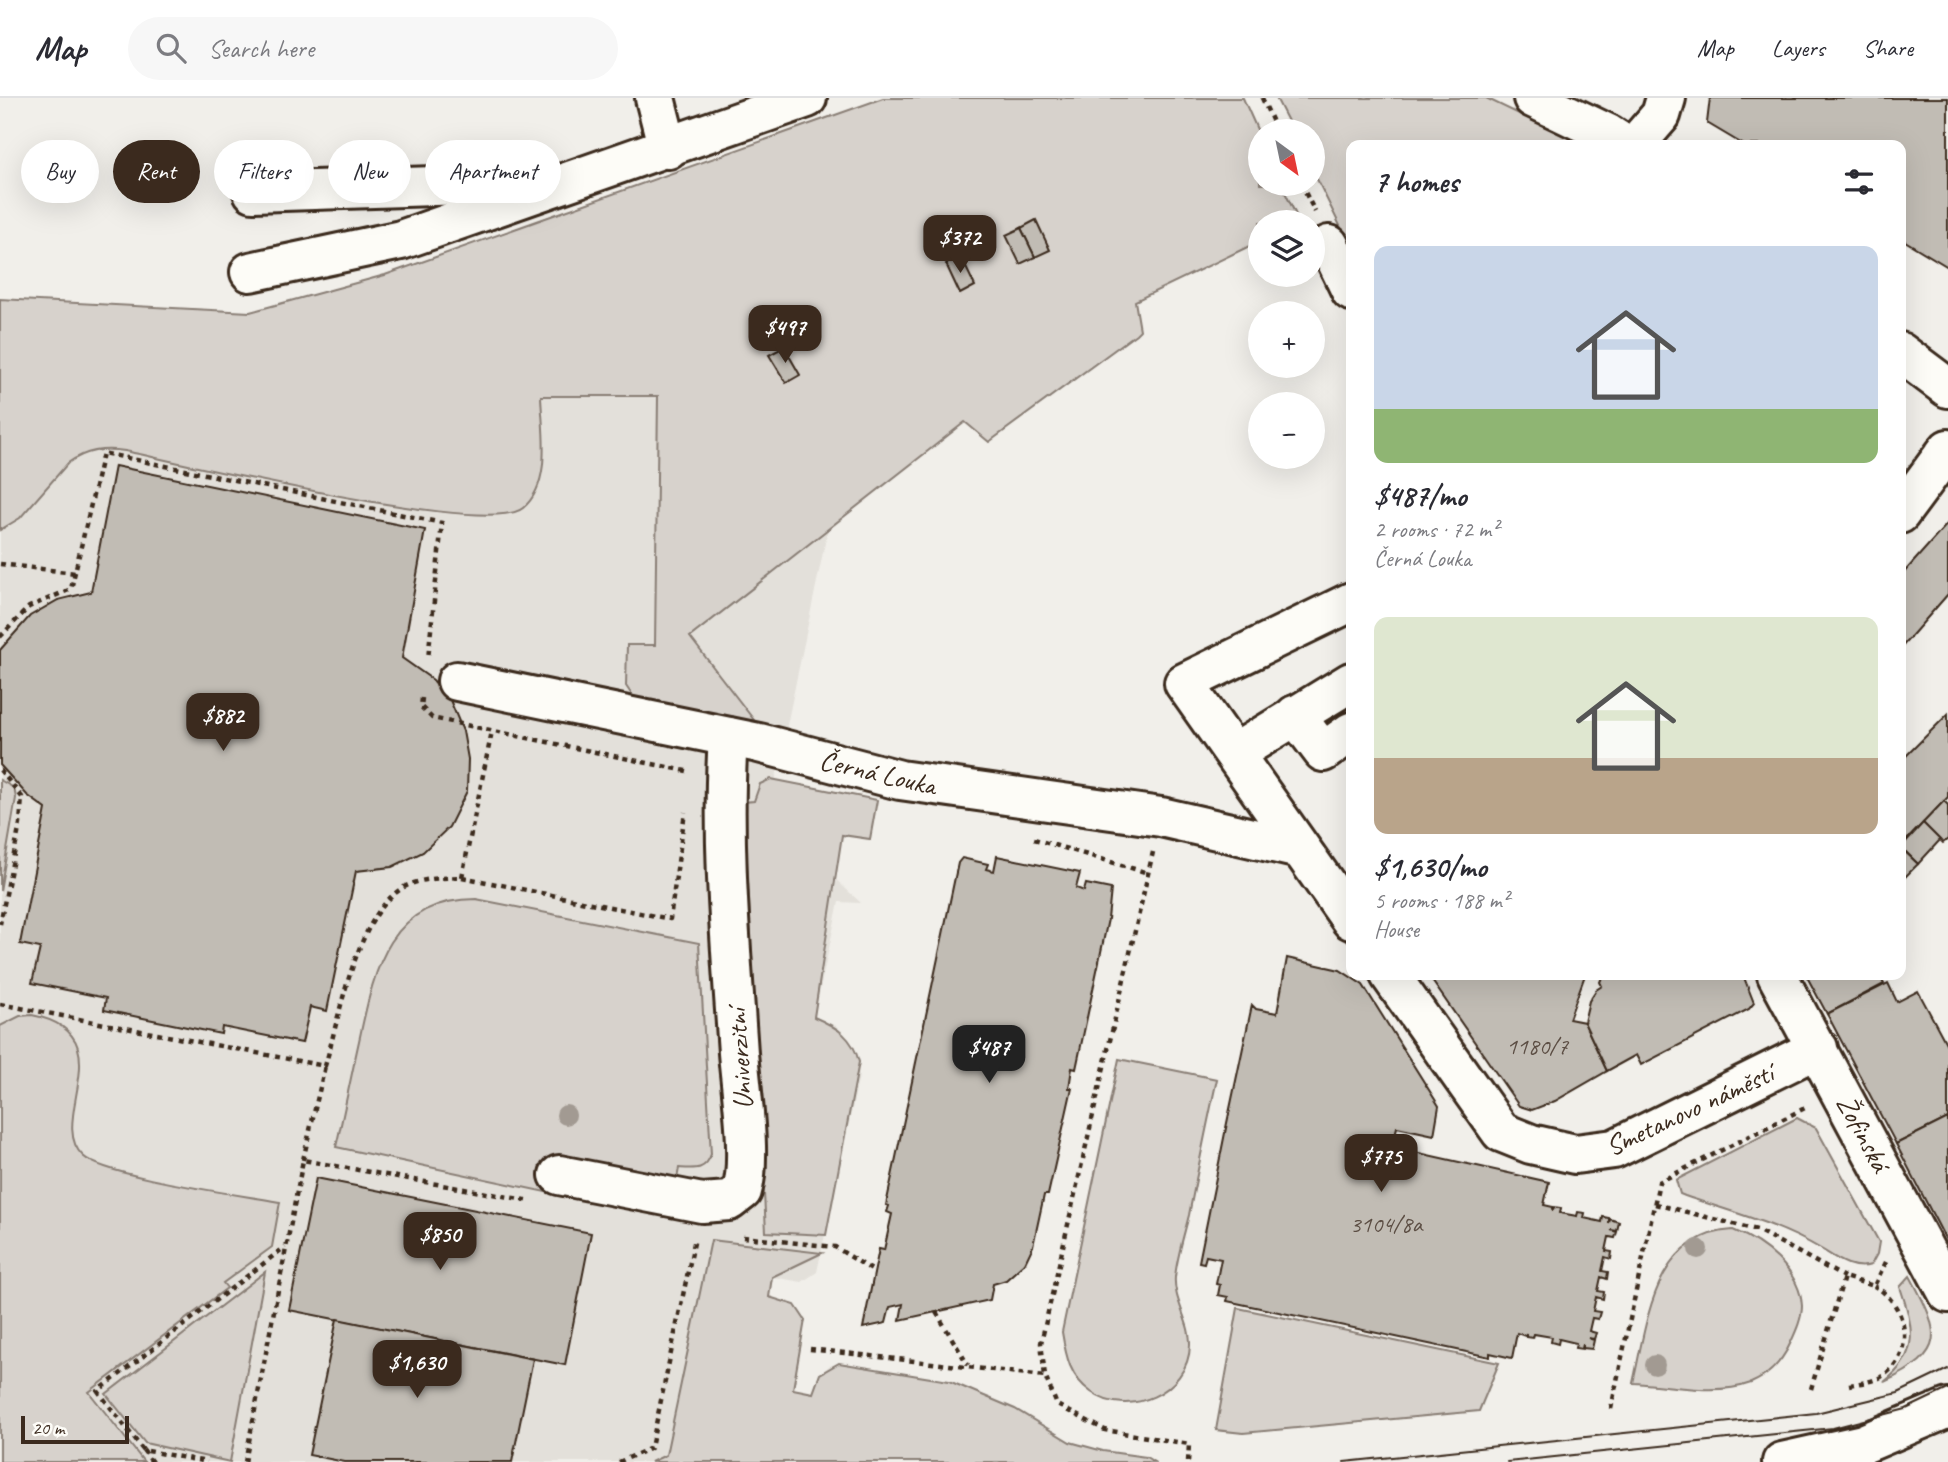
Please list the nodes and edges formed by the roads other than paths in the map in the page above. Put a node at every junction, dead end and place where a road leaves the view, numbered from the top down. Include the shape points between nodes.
1 (655, 98) edge
2 (807, 98) edge
3 (1533, 98) edge
4 (1666, 98) edge
5 (1617, 140) edge
6 (1639, 140) edge
7 (668, 149) junction
8 (564, 182) junction
9 (314, 190) edge
10 (250, 272) dead end
11 (1906, 356) edge
12 (1948, 388) edge
13 (1948, 449) edge
14 (1906, 506) edge
15 (1346, 604) edge
16 (457, 681) dead end
17 (1346, 685) edge
18 (1295, 715) junction
19 (1346, 735) edge
20 (728, 737) junction
21 (1234, 753) junction
22 (1300, 849) junction
23 (1346, 913) edge
24 (1394, 980) edge
25 (1780, 980) edge
26 (1818, 1048) junction
27 (546, 1188) road end
28 (1948, 1293) edge
29 (1948, 1408) edge
30 (1782, 1462) edge

1 - 7 street
2 - 7 street
3 - 5 street
4 - 6 street via 1661,115
7 - 8 street
8 - 9 street
8 - 10 street via 401,240
11 - 12 street
13 - 14 street
15 - 21 street via 1184,683
16 - 20 street, Černá Louka
17 - 18 street
18 - 19 street via 1322,752
18 - 21 street
20 - 22 street, Černá Louka via 939,788 1161,817
20 - 27 street, Univerzitní via 725,779 743,1187 737,1196 721,1203
21 - 22 street
22 - 23 street
24 - 26 street, Smetanovo náměstí via 1501,1132 1575,1154 1614,1149
25 - 26 street, Žofinská
26 - 28 street, Žofinská
29 - 30 street via 1863,1444

